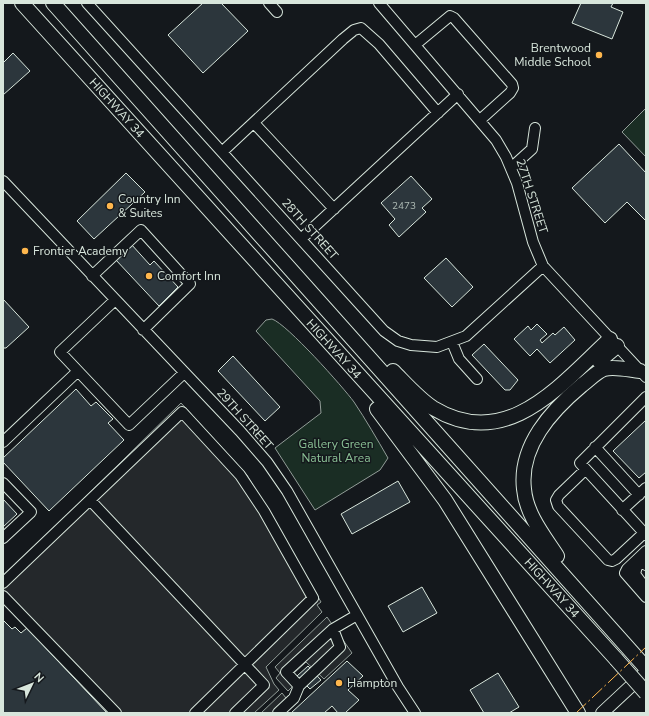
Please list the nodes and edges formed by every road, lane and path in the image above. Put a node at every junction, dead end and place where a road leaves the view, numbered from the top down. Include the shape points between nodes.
1 (22, 3) edge
2 (53, 3) edge
3 (88, 3) edge
4 (269, 3) edge
5 (379, 3) edge
6 (277, 12) dead end
7 (415, 45) junction
8 (458, 94) junction
9 (438, 113) junction
10 (480, 120) junction
11 (254, 123) junction
12 (535, 128) dead end
13 (222, 152) junction
14 (510, 168) junction
15 (3, 181) edge
16 (334, 209) junction
17 (301, 239) junction
18 (543, 266) junction
19 (92, 276) junction
20 (115, 300) junction
21 (143, 330) junction
22 (355, 342) junction
23 (452, 342) junction
24 (613, 343) junction
25 (329, 344) junction
26 (78, 371) junction
27 (184, 373) junction
28 (643, 374) edge
29 (477, 379) dead end
30 (568, 397) junction
31 (646, 397) edge
32 (3, 442) edge
33 (595, 447) junction
34 (585, 470) junction
35 (3, 483) edge
36 (643, 492) edge
37 (90, 500) junction
38 (622, 510) junction
39 (644, 530) edge
40 (3, 538) edge
41 (628, 548) junction
42 (646, 551) edge
43 (642, 562) edge
44 (3, 583) edge
45 (646, 588) edge
46 (581, 594) junction
47 (3, 596) edge
48 (646, 597) edge
49 (357, 615) junction
50 (333, 629) junction
51 (245, 665) junction
52 (646, 668) edge
53 (646, 672) edge
54 (299, 686) junction
55 (646, 693) edge
56 (116, 713) edge
57 (195, 713) edge
58 (235, 713) edge
59 (278, 713) edge
60 (415, 713) edge
61 (578, 713) edge
62 (602, 713) edge

1 - 25 highway, HIGHWAY 34
2 - 22 highway, HIGHWAY 34
3 - 13 street, 28TH STREET
4 - 6 street
5 - 7 street, 27TH STREET
7 - 8 street, 27TH STREET
7 - 10 street via 450,16 512,84 510,93
8 - 9 street
8 - 10 street, 27TH STREET
9 - 11 street via 379,44 361,28 343,39
9 - 16 street
10 - 14 street, 27TH STREET via 496,140
11 - 13 street
11 - 16 street
12 - 14 street via 532,149
13 - 17 street, 28TH STREET
14 - 18 street, 27TH STREET
15 - 19 street, 29TH STREET
16 - 17 street
17 - 23 street, 28TH STREET via 384,331 398,341 437,347
18 - 23 street, 28TH STREET via 466,336
18 - 24 street, 27TH STREET
19 - 20 street, 29TH STREET
19 - 21 street via 141,230 190,284
20 - 21 street, 29TH STREET
20 - 26 street via 60,352
21 - 27 street, 29TH STREET
22 - 24 highway via 374,352 433,408 462,419 487,422 514,416 530,409
22 - 46 highway, HIGHWAY 34
23 - 29 street via 459,359
24 - 28 street, 27TH STREET
24 - 30 highway
25 - 55 highway, HIGHWAY 34, bridge
25 - 61 highway via 445,500
26 - 27 street via 129,425
26 - 32 street
27 - 49 street, 29TH STREET via 267,462 287,491
28 - 30 highway via 606,369
30 - 46 highway via 540,427 526,459 524,489 526,502 540,531
31 - 33 street
33 - 34 street via 580,463
33 - 36 street
34 - 38 street
34 - 41 street via 559,495 556,500 558,506 608,560 616,559
35 - 40 street via 31,512
36 - 38 street
37 - 44 street
37 - 51 street
37 - 51 street via 182,412 240,474 313,598
38 - 39 street
39 - 41 street
41 - 43 street
42 - 43 street
43 - 45 street via 637,566 635,574
43 - 48 street via 627,569 626,573
46 - 52 highway, HIGHWAY 34
47 - 56 street
49 - 50 street
49 - 60 street, 29TH STREET
50 - 54 street via 340,647
50 - 54 street via 286,672
51 - 57 street
51 - 58 street via 264,685
53 - 62 main road
54 - 59 street via 294,698

